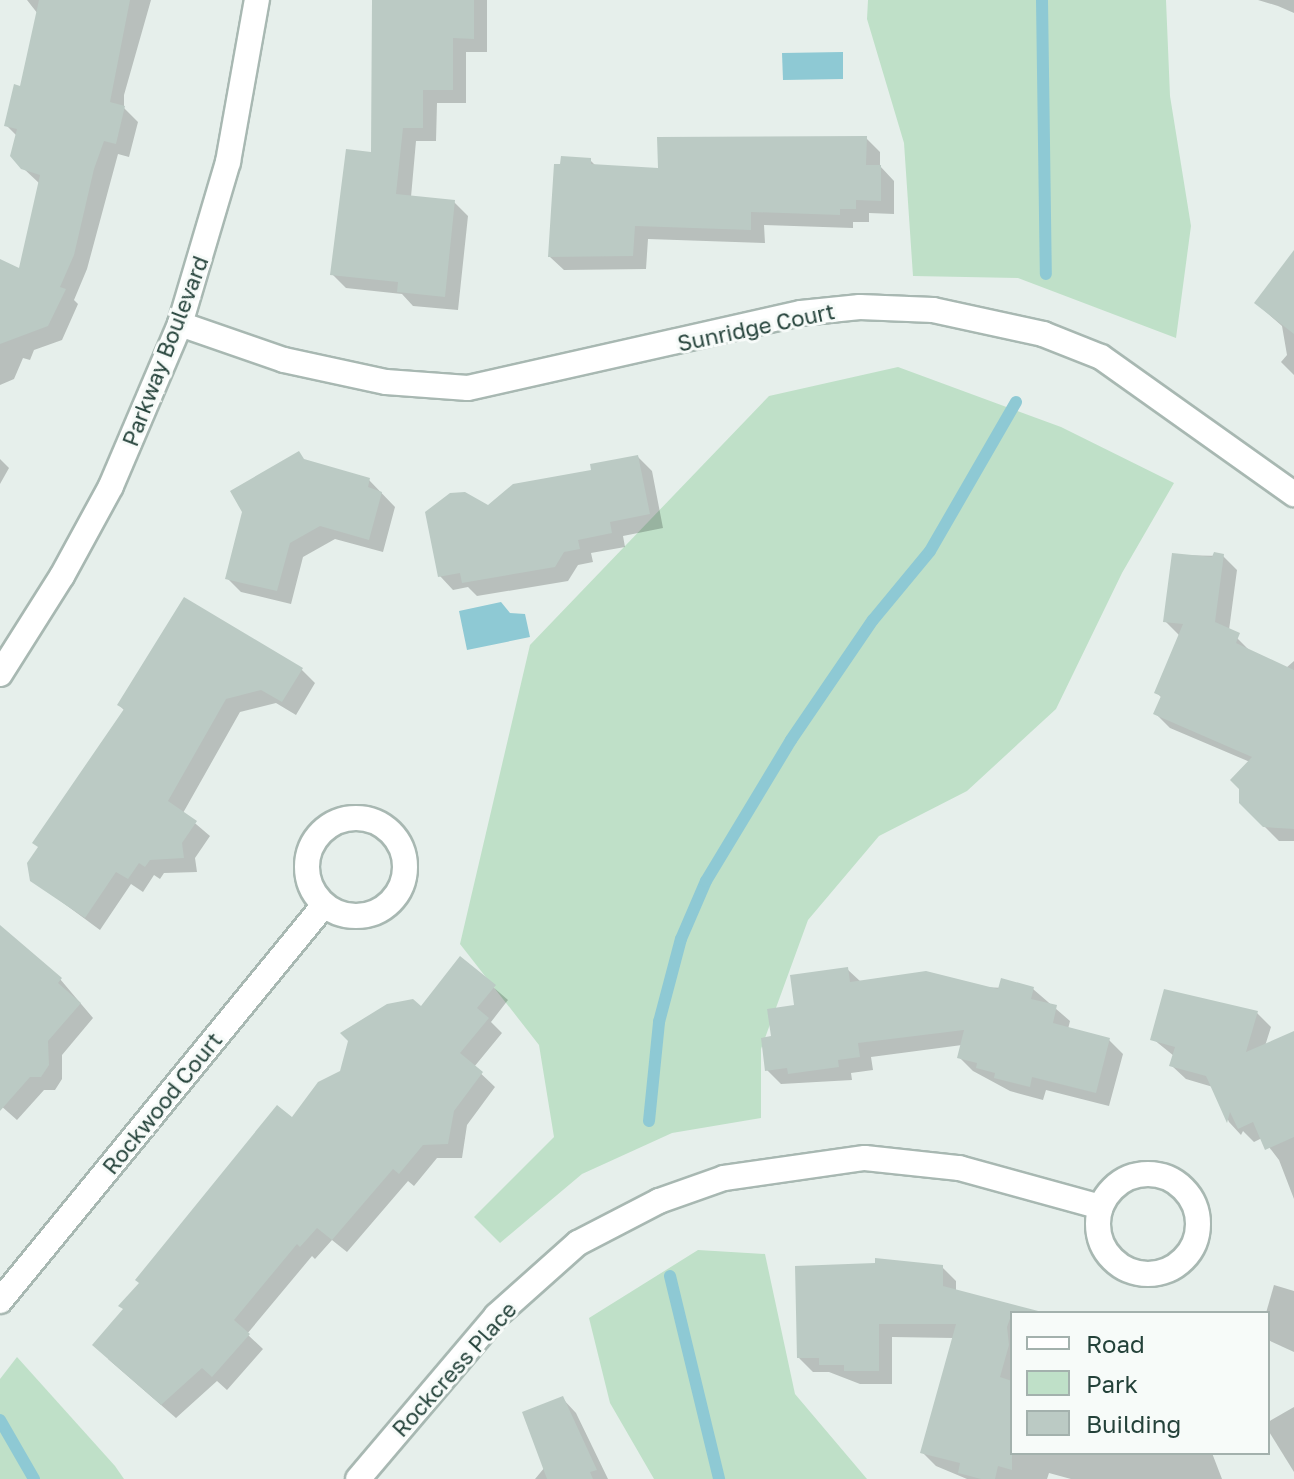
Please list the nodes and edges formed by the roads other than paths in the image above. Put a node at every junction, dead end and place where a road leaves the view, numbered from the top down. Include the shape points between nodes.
1 (257, 0) edge
2 (180, 324) junction
3 (1294, 494) edge
4 (0, 674) edge
5 (324, 905) junction
6 (1101, 1207) junction
7 (0, 1301) edge
8 (358, 1479) edge

1 - 2 street, Parkway Boulevard via 228,162
2 - 3 street, Sunridge Court via 284,360 386,382 468,388 801,313 860,307 933,310 1043,334 1101,357
2 - 4 street, Parkway Boulevard via 111,486 50,598
5 - 5 street via 358,917 388,905 405,875 401,847 393,834 366,818 349,817 319,833 306,864 307,880
5 - 7 street, Rockwood Court
6 - 6 street via 1098,1221 1104,1246 1119,1265 1135,1273 1166,1271 1180,1263 1196,1236 1198,1220 1185,1191 1158,1175 1125,1180
6 - 8 street, Rockcress Place via 959,1168 865,1158 724,1178 659,1201 578,1243 496,1316

